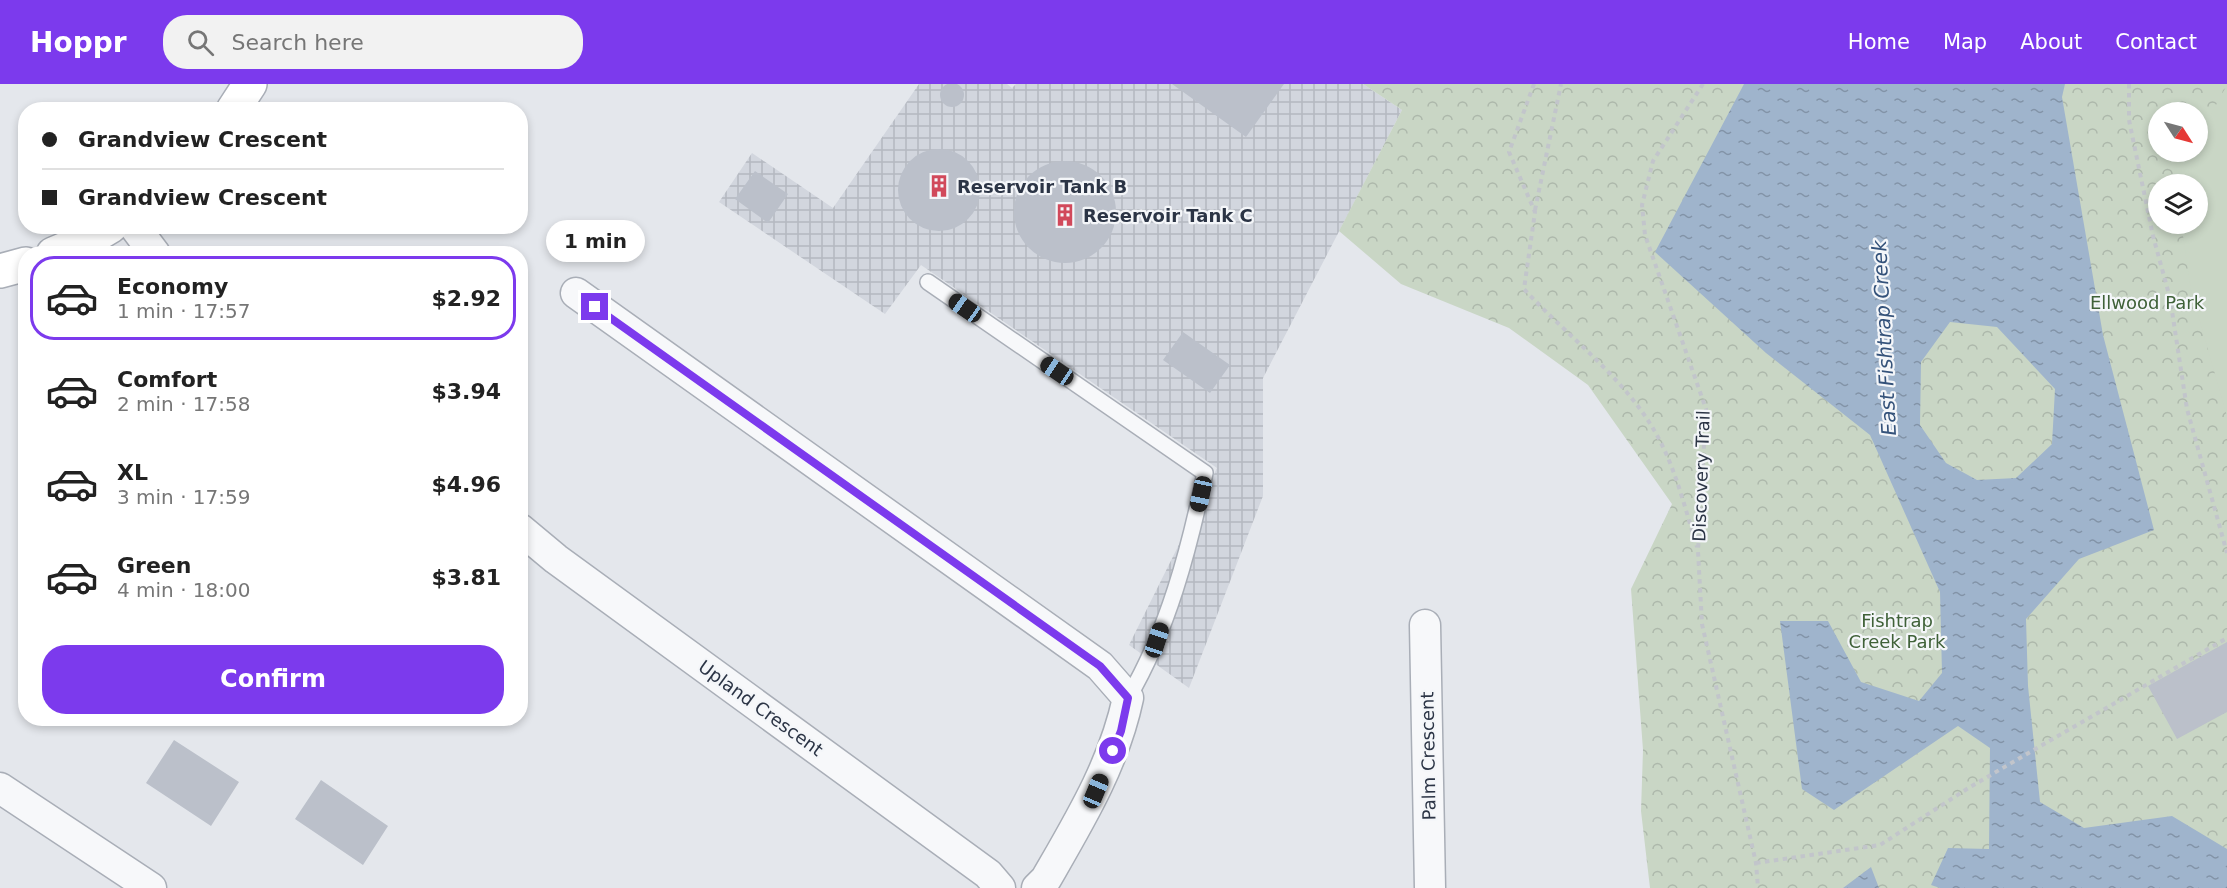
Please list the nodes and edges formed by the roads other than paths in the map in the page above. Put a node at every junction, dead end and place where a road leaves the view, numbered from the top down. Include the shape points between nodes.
1 (250, 84) edge
2 (238, 102) edge
3 (98, 234) edge
4 (72, 246) edge
5 (18, 266) edge
6 (0, 271) edge
7 (928, 282) dead end
8 (576, 293) dead end
9 (528, 536) edge
10 (1425, 625) dead end
11 (1128, 698) junction
12 (0, 788) edge
13 (151, 888) edge
14 (1000, 888) edge
15 (1037, 888) edge
16 (1430, 888) edge

1 - 2 street
3 - 4 street
5 - 6 street
7 - 11 lane via 1205,473 1192,536 1150,660
8 - 11 street via 1100,666
9 - 14 street, Upland Crescent via 988,874
10 - 16 street, Palm Crescent
11 - 15 street via 1121,731 1096,791 1046,879
12 - 13 street

